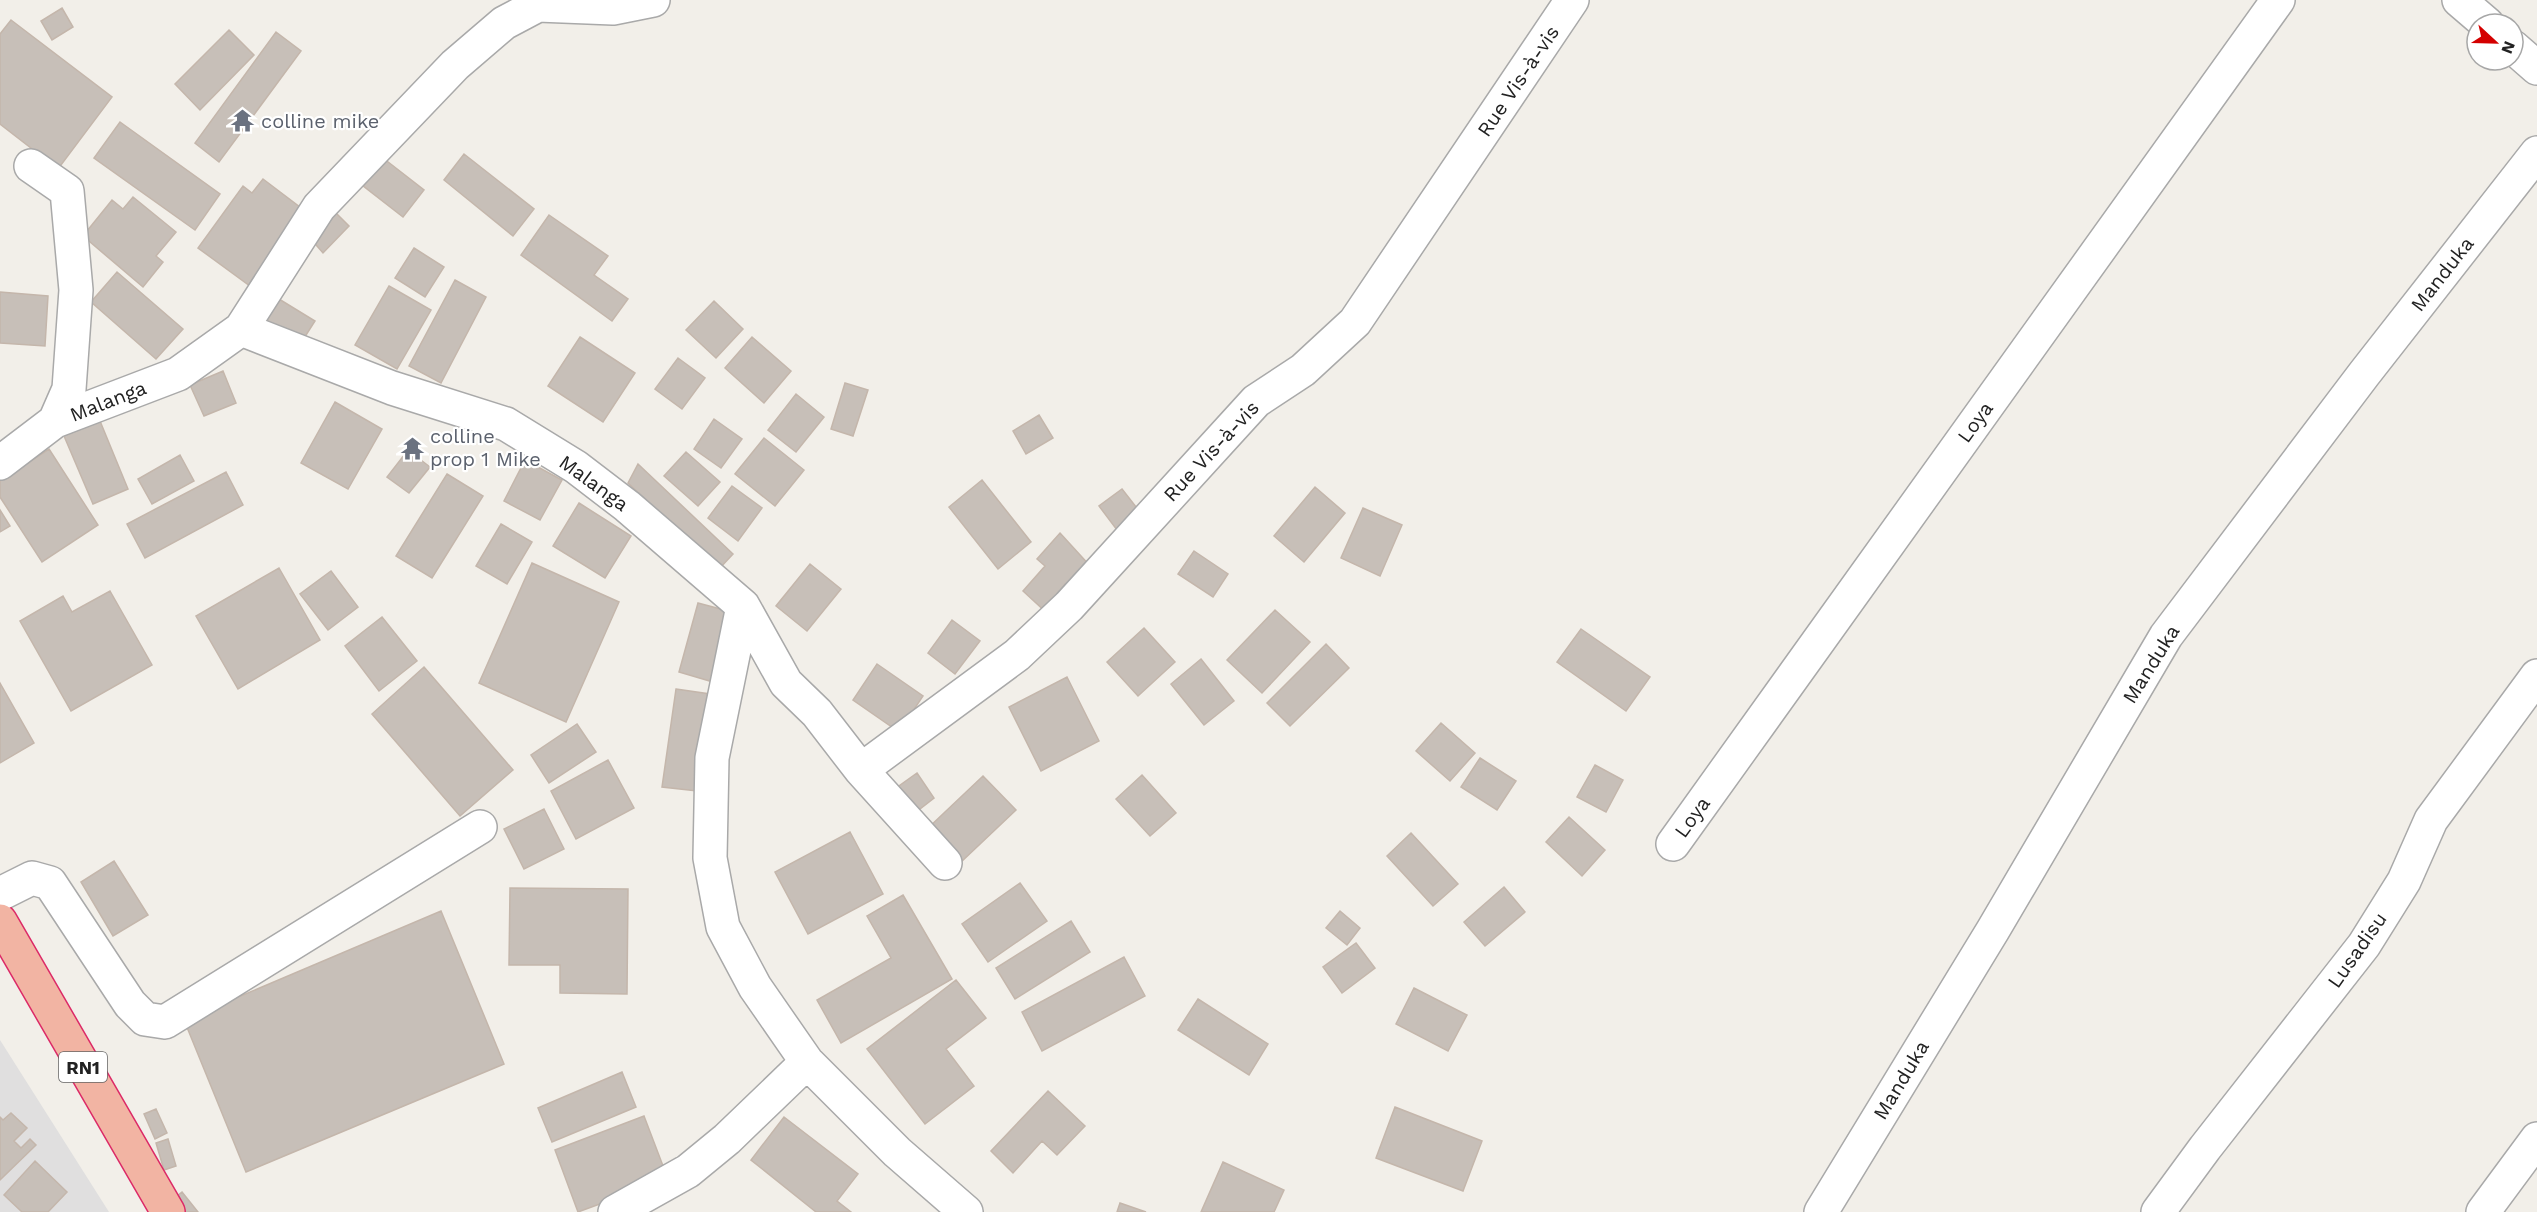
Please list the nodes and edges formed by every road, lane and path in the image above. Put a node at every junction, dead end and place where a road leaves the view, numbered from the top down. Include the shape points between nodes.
1 (653, 0) edge
2 (1572, 0) edge
3 (2278, 0) edge
4 (2459, 0) edge
5 (2473, 12) edge
6 (2525, 58) edge
7 (2537, 68) edge
8 (2537, 153) edge
9 (31, 166) dead end
10 (241, 329) junction
11 (55, 422) junction
12 (0, 463) edge
13 (743, 606) junction
14 (2537, 676) edge
15 (861, 770) junction
16 (480, 827) dead end
17 (1672, 844) dead end
18 (945, 863) dead end
19 (0, 894) edge
20 (0, 921) edge
21 (807, 1062) junction
22 (2537, 1139) edge
23 (168, 1212) edge
24 (615, 1212) edge
25 (966, 1212) edge
26 (1821, 1212) edge
27 (2158, 1212) edge
28 (2483, 1212) edge

1 - 10 street via 613,8 538,5 504,23 455,65 319,207
2 - 15 street, Rue Vis-à-vis via 1355,322 1304,370 1256,401 1069,606 1017,655
3 - 17 street, Loya
4 - 5 street
6 - 7 street
8 - 26 street, Manduka via 2166,636
9 - 11 street via 67,191 76,290 69,389
10 - 11 street, Malanga via 178,374
10 - 13 street, Malanga via 392,388 506,424 585,473
11 - 12 street, Malanga
13 - 15 street, Malanga via 786,683 817,713
13 - 21 street via 712,758 710,858 723,927 755,987
14 - 27 street, Lusadisu via 2431,820 2404,881 2364,945
15 - 18 street, Malanga
16 - 19 street via 165,1022 145,1018 130,1004 50,883 32,878
20 - 23 highway, RN1
21 - 24 street via 688,1171
21 - 25 street via 897,1152
22 - 28 street

